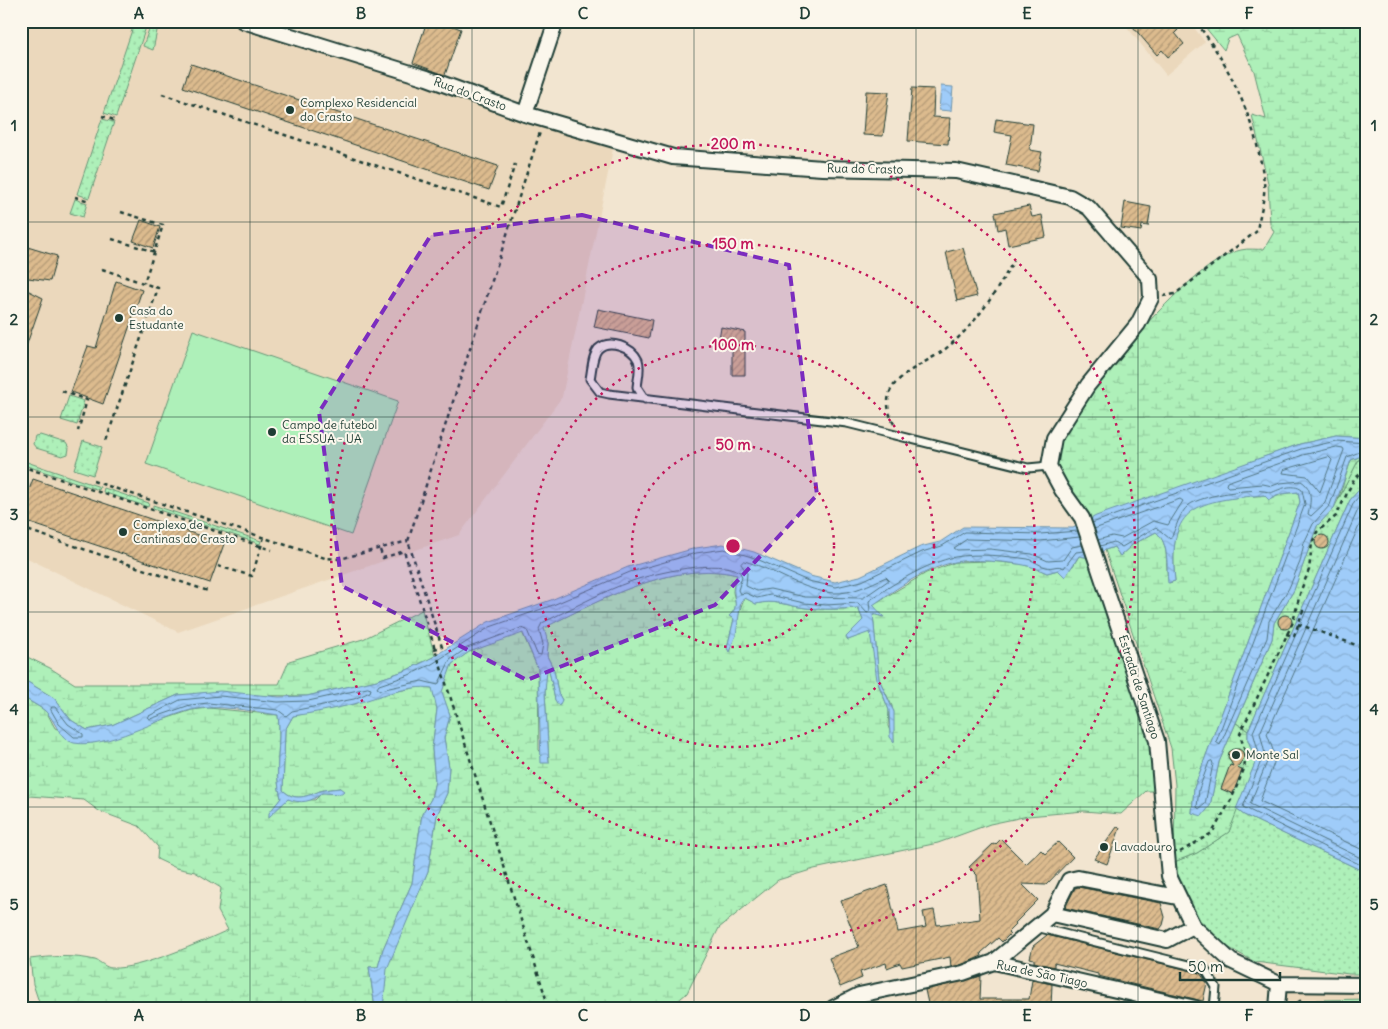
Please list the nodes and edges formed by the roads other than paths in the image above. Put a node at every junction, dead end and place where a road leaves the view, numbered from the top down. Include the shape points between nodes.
1 (243, 21) edge
2 (556, 21) edge
3 (525, 114) junction
4 (645, 399) junction
5 (1049, 466) junction
6 (1178, 897) junction
7 (1052, 914) junction
8 (1193, 926) junction
9 (1036, 927) junction
10 (994, 962) junction
11 (1279, 984) junction
12 (1367, 985) edge
13 (1145, 1002) edge
14 (833, 1008) edge
15 (1195, 1008) edge
16 (1214, 1008) edge
17 (1277, 1008) edge

1 - 3 street, Rua do Crasto via 427,78
2 - 3 street
3 - 5 street, Rua do Crasto via 673,157 822,168 956,170 1070,197 1089,208 1150,279 1151,298 1138,324 1088,385 1054,438
4 - 4 lane via 600,392 594,387 590,379 598,350 612,343 634,353 639,364 637,387
4 - 5 lane via 847,423 1028,468
5 - 6 street, Estrada de Santiago via 1082,518 1157,741 1165,807 1166,860
6 - 7 street via 1078,878 1069,880
6 - 8 street, Estrada de Santiago
7 - 8 street via 1167,940
7 - 9 street
8 - 11 street, Estrada de Santiago via 1231,961
9 - 10 street
9 - 16 lane via 1205,969 1216,988
10 - 13 street, Rua de São Tiago
10 - 14 street, Rua de São Tiago via 963,973 859,995
11 - 12 street
11 - 17 street
13 - 15 street, Rua de São Tiago

